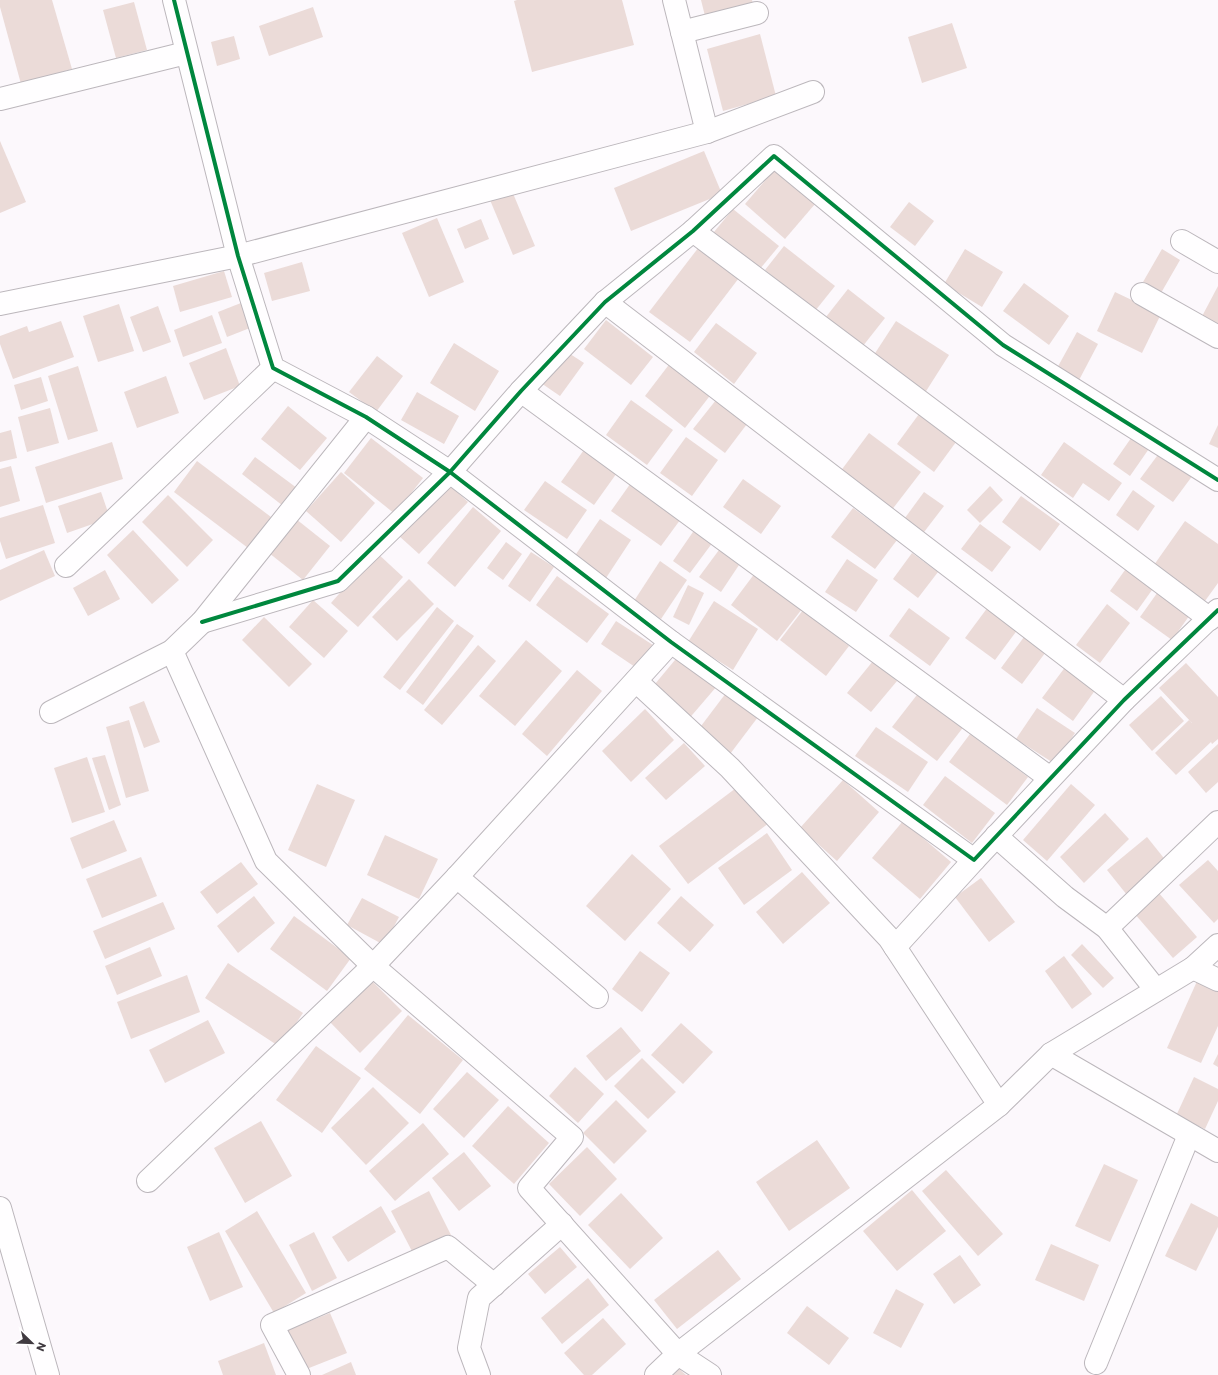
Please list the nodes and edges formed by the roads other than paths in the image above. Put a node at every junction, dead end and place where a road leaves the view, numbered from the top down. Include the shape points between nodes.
1 (174, 0) edge
2 (674, 0) edge
3 (757, 13) dead end
4 (682, 32) junction
5 (186, 54) junction
6 (813, 92) dead end
7 (0, 99) edge
8 (706, 132) junction
9 (693, 231) junction
10 (1182, 241) dead end
11 (238, 256) junction
12 (1218, 262) edge
13 (1142, 294) dead end
14 (606, 302) junction
15 (0, 304) edge
16 (1218, 337) edge
17 (273, 368) junction
18 (521, 391) junction
19 (366, 417) junction
20 (450, 472) junction
21 (1218, 480) edge
22 (66, 566) dead end
23 (1214, 614) edge
24 (202, 622) junction
25 (670, 642) junction
26 (172, 651) junction
27 (636, 681) junction
28 (1124, 700) junction
29 (51, 712) dead end
30 (1050, 778) junction
31 (1218, 822) edge
32 (996, 836) junction
33 (974, 860) junction
34 (457, 877) junction
35 (1107, 928) junction
36 (1218, 945) edge
37 (895, 947) junction
38 (373, 966) junction
39 (1193, 968) junction
40 (1218, 980) edge
41 (1156, 990) junction
42 (597, 997) dead end
43 (1051, 1054) junction
44 (999, 1105) junction
45 (1189, 1135) junction
46 (1218, 1151) edge
47 (148, 1181) dead end
48 (0, 1208) edge
49 (562, 1224) junction
50 (494, 1285) junction
51 (678, 1354) junction
52 (1096, 1363) dead end
53 (48, 1375) edge
54 (299, 1375) edge
55 (479, 1375) edge
56 (656, 1375) edge
57 (710, 1375) edge

1 - 5 street
2 - 4 street
3 - 4 street
4 - 8 street
5 - 7 street
5 - 11 street
6 - 8 street
8 - 11 street
9 - 14 street
9 - 21 street via 774,156 1003,345
9 - 23 street
10 - 12 street
11 - 15 street
11 - 17 street
13 - 16 street
14 - 18 street
14 - 28 street
17 - 19 street
17 - 22 street
18 - 20 street
18 - 30 street
19 - 20 street
19 - 24 street
20 - 24 street via 338,581
20 - 25 street
23 - 28 street
24 - 26 street
25 - 27 street
25 - 33 street
26 - 29 street
26 - 38 street via 266,861
27 - 34 street
27 - 37 street via 730,768
28 - 30 street
30 - 32 street
31 - 35 street
32 - 33 street
32 - 35 street via 1065,897
33 - 37 street
34 - 38 street
34 - 42 street
35 - 41 street
36 - 39 street
37 - 44 street
38 - 47 street
38 - 49 street via 572,1137 529,1188
39 - 40 street
39 - 41 street
41 - 43 street
43 - 44 street
43 - 45 street
44 - 51 street
45 - 46 street
45 - 52 street
48 - 53 street
49 - 50 street
49 - 51 street
50 - 54 street via 448,1247 272,1325
50 - 55 street via 479,1298 469,1348
51 - 56 street
51 - 57 street

